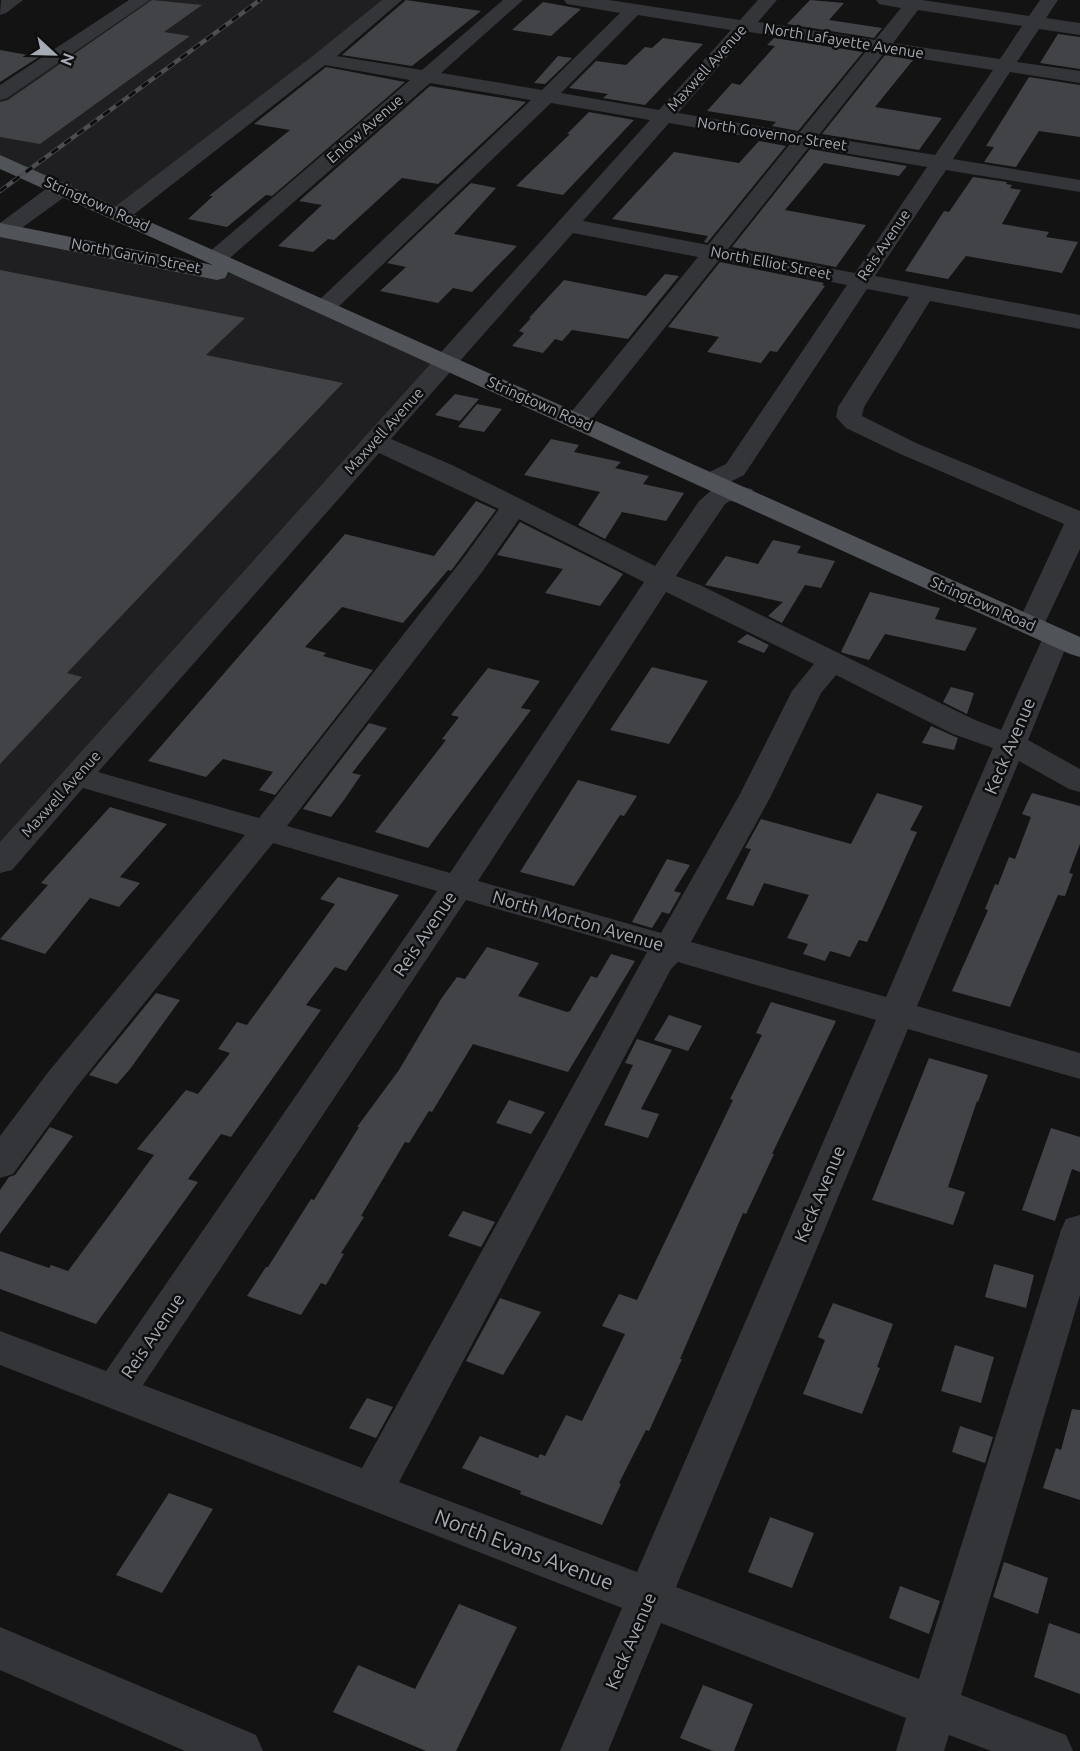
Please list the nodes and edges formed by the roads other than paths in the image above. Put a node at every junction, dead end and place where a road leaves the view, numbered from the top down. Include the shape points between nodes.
1 (14, 0) edge
2 (141, 0) edge
3 (393, 0) edge
4 (514, 0) edge
5 (573, 0) edge
6 (768, 0) edge
7 (885, 0) edge
8 (1049, 0) edge
9 (914, 4) junction
10 (0, 9) edge
11 (634, 9) junction
12 (1034, 22) junction
13 (745, 26) junction
14 (1080, 29) edge
15 (879, 47) junction
16 (321, 59) junction
17 (1005, 66) junction
18 (426, 76) junction
19 (1080, 77) edge
20 (0, 94) edge
21 (546, 97) junction
22 (664, 116) junction
23 (804, 140) junction
24 (0, 161) edge
25 (940, 162) junction
26 (1080, 186) edge
27 (62, 188) junction
28 (120, 214) junction
29 (567, 225) junction
30 (2, 230) edge
31 (713, 252) junction
32 (216, 258) junction
33 (861, 280) junction
34 (272, 283) junction
35 (924, 292) junction
36 (325, 308) junction
37 (1080, 322) edge
38 (445, 362) junction
39 (577, 421) junction
40 (374, 441) junction
41 (712, 481) junction
42 (743, 495) junction
43 (514, 507) junction
44 (1077, 533) edge
45 (659, 579) junction
46 (1056, 637) edge
47 (831, 662) junction
48 (1011, 744) junction
49 (77, 776) junction
50 (1080, 782) edge
51 (266, 831) junction
52 (0, 862) edge
53 (458, 886) junction
54 (670, 948) junction
55 (897, 1013) junction
56 (1080, 1066) edge
57 (0, 1164) edge
58 (1080, 1230) edge
59 (0, 1348) edge
60 (115, 1392) junction
61 (372, 1491) junction
62 (649, 1598) junction
63 (0, 1648) edge
64 (934, 1707) junction
65 (239, 1751) edge
66 (584, 1751) edge
67 (920, 1751) edge
68 (1049, 1751) edge

1 - 10 street
2 - 20 street
3 - 16 street
4 - 18 street, Enlow Avenue
5 - 11 street, North Lafayette Avenue
6 - 13 street, Maxwell Avenue
7 - 9 street
8 - 12 street, Reis Avenue
9 - 12 street
9 - 15 street
11 - 13 street, North Lafayette Avenue
11 - 21 street
12 - 14 street
12 - 17 street, Reis Avenue
13 - 15 street, North Lafayette Avenue
13 - 22 street, Maxwell Avenue
15 - 17 street, North Lafayette Avenue
15 - 23 street
16 - 18 street, North Governor Street
16 - 28 street
17 - 19 street, North Lafayette Avenue
17 - 25 street, Reis Avenue
18 - 21 street, North Governor Street
18 - 32 street, Enlow Avenue
21 - 22 street, North Governor Street
21 - 36 street
22 - 23 street, North Governor Street
22 - 29 street, Maxwell Avenue
23 - 25 street, North Governor Street
23 - 31 street
24 - 27 main road, Stringtown Road
25 - 26 street, North Governor Street
25 - 33 street, Reis Avenue
27 - 28 main road, Stringtown Road
27 - 30 street
28 - 32 main road, Stringtown Road
29 - 31 street, North Elliot Street
29 - 38 street, Maxwell Avenue
30 - 34 main road, North Garvin Street
31 - 33 street, North Elliot Street
31 - 39 street
32 - 34 main road, Stringtown Road
33 - 35 street, North Elliot Street
33 - 41 street, Reis Avenue via 735,469
34 - 36 main road, Stringtown Road
35 - 37 street, North Elliot Street
35 - 44 street via 851,407 849,417
36 - 38 main road, Stringtown Road
38 - 39 main road, Stringtown Road
38 - 40 street, Maxwell Avenue
39 - 41 main road, Stringtown Road
40 - 43 street
40 - 49 street, Maxwell Avenue
41 - 42 main road, Stringtown Road
42 - 45 street, Reis Avenue via 726,492 716,497
42 - 46 main road, Stringtown Road
43 - 45 street
43 - 51 street
44 - 46 street, Keck Avenue
45 - 47 street
45 - 53 street, Reis Avenue
46 - 48 street, Keck Avenue
47 - 48 street via 964,728
47 - 54 street via 807,691 755,796
48 - 50 street
48 - 55 street, Keck Avenue
49 - 51 street, North Morton Avenue
49 - 52 street, Maxwell Avenue
51 - 53 street, North Morton Avenue
51 - 57 street via 62,1080
53 - 54 street, North Morton Avenue
53 - 60 street, Reis Avenue
54 - 55 street, North Morton Avenue
54 - 61 street via 657,963
55 - 56 street, North Morton Avenue
55 - 62 street, Keck Avenue
58 - 64 street
59 - 60 street, North Evans Avenue
60 - 61 street, North Evans Avenue
61 - 62 street, North Evans Avenue
62 - 64 street, North Evans Avenue
62 - 66 street, Keck Avenue
63 - 65 street
64 - 67 street
64 - 68 street, North Evans Avenue

